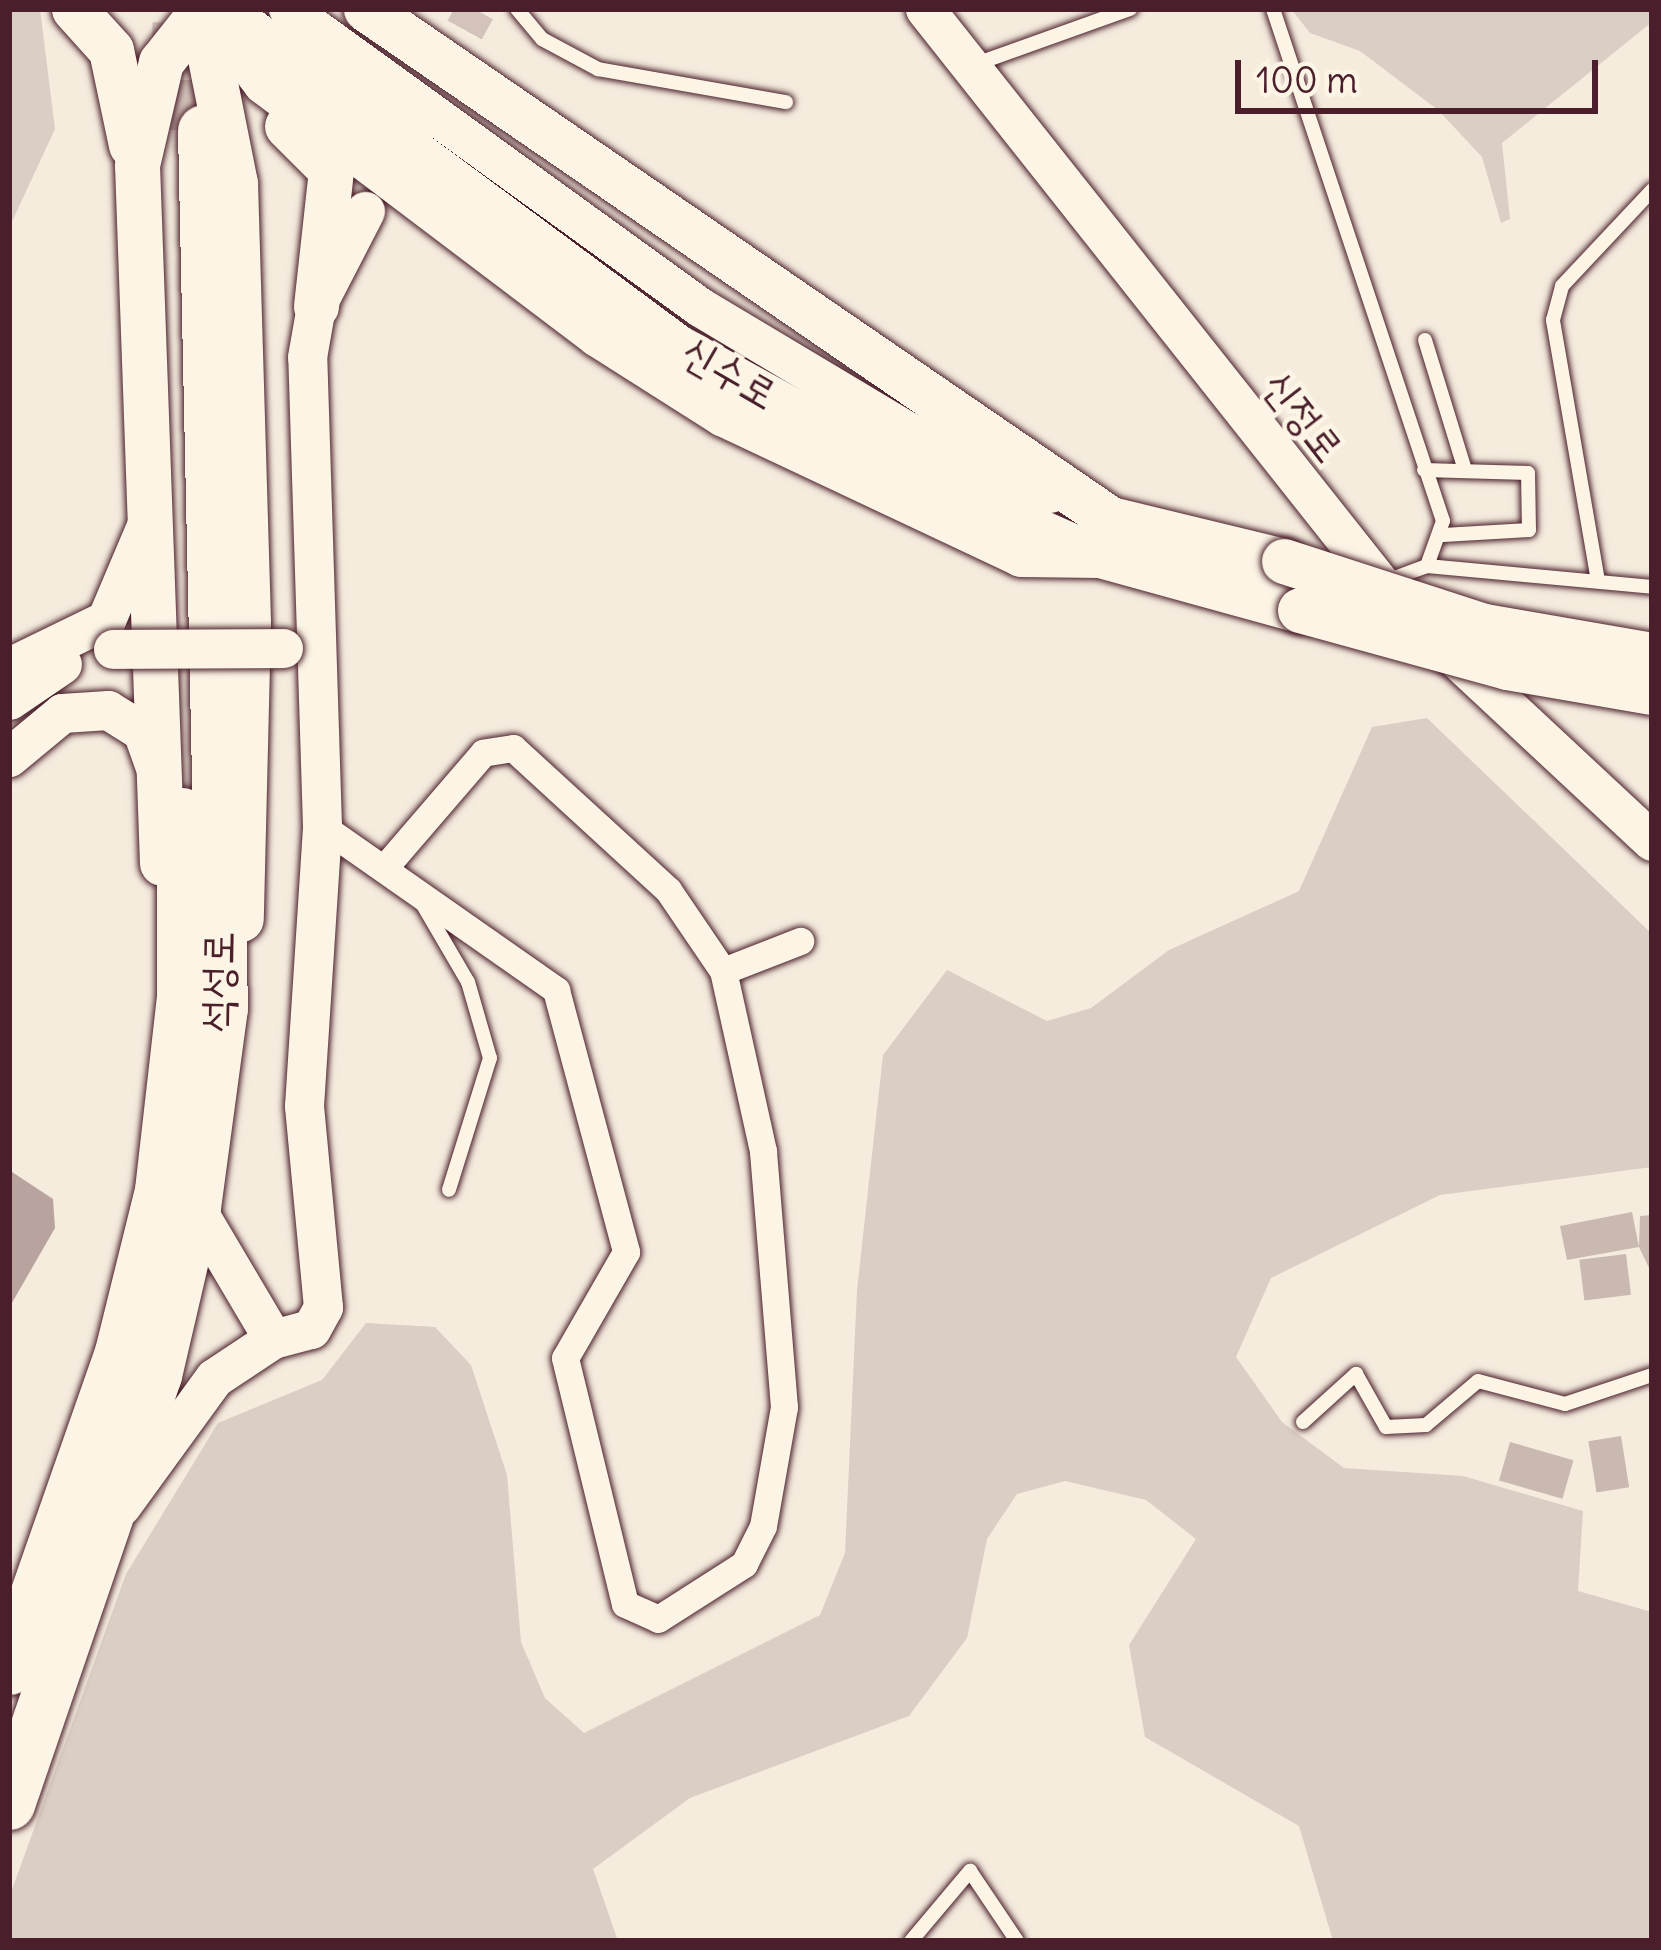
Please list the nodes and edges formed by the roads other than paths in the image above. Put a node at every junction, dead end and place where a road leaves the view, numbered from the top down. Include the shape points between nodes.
1 (74, 9) edge
2 (366, 9) edge
3 (517, 9) edge
4 (925, 9) edge
5 (1130, 9) edge
6 (1273, 9) edge
7 (207, 10) edge
8 (293, 27) edge
9 (971, 66) junction
10 (787, 102) dead end
11 (284, 124) junction
12 (203, 127) junction
13 (350, 141) junction
14 (137, 165) junction
15 (235, 183) junction
16 (1652, 190) edge
17 (365, 211) dead end
18 (316, 306) junction
19 (1425, 340) dead end
20 (1464, 467) junction
21 (1424, 470) junction
22 (145, 528) junction
23 (1443, 535) junction
24 (1105, 537) junction
25 (1427, 566) junction
26 (1598, 581) junction
27 (1378, 584) junction
28 (1652, 587) edge
29 (302, 647) junction
30 (1652, 655) edge
31 (9, 667) edge
32 (1652, 692) edge
33 (9, 700) edge
34 (9, 757) edge
35 (157, 774) junction
36 (322, 826) junction
37 (1652, 842) edge
38 (384, 868) junction
39 (415, 889) junction
40 (800, 941) dead end
41 (723, 971) junction
42 (202, 1002) junction
43 (449, 1190) dead end
44 (195, 1207) junction
45 (273, 1339) junction
46 (1652, 1375) edge
47 (1303, 1422) dead end
48 (104, 1530) junction
49 (9, 1669) edge
50 (9, 1804) edge
51 (911, 1941) edge
52 (1017, 1941) edge

1 - 14 main road via 118,69
2 - 24 main road
3 - 10 lane via 542,39 598,69
4 - 9 street, 신정로
5 - 9 lane
6 - 21 lane
7 - 8 street, 신수로
7 - 12 main road
7 - 13 main road via 265,82
7 - 14 main road via 161,62
8 - 24 street, 신수로 via 700,307
9 - 27 street, 신정로
11 - 13 main road
11 - 15 main road via 262,133
11 - 18 main road via 331,170
12 - 14 main road via 188,107 163,114
12 - 15 main road
12 - 42 highway, 석성로
13 - 24 main road via 598,334 724,414 1021,554
14 - 22 main road
15 - 42 main road via 244,858
16 - 26 lane via 1562,286 1553,320
17 - 18 street
18 - 29 street
19 - 20 lane
20 - 21 lane
20 - 23 lane via 1528,472 1534,518 1510,538
21 - 23 lane
22 - 31 street via 106,620
22 - 35 main road
23 - 25 lane
24 - 30 main road, 신수로, bridge via 1284,561 1484,626
24 - 32 main road, 신수로, bridge via 1300,610 1507,668
25 - 26 lane
25 - 27 lane
26 - 28 lane
27 - 37 street, 신정로
29 - 33 street, bridge via 113,649 38,676
29 - 36 street
34 - 35 street via 62,713 107,710 142,731
35 - 42 main road
36 - 38 street
36 - 45 street via 304,1106 323,1307 310,1329
38 - 39 street
38 - 41 street via 483,753 514,748 668,890
39 - 41 street via 544,978 569,1026 626,1252 565,1358 625,1604 642,1620 744,1564 763,1526 784,1407 763,1150
39 - 43 lane via 468,982 490,1058
40 - 41 street
42 - 44 highway, 석성로
42 - 49 highway, 석성로 via 125,1329
44 - 45 street
44 - 48 highway, 석성로
45 - 48 street via 214,1378
46 - 47 lane via 1564,1404 1478,1381 1426,1425 1386,1427 1356,1374
48 - 50 highway, 석성로
51 - 52 lane via 970,1871

